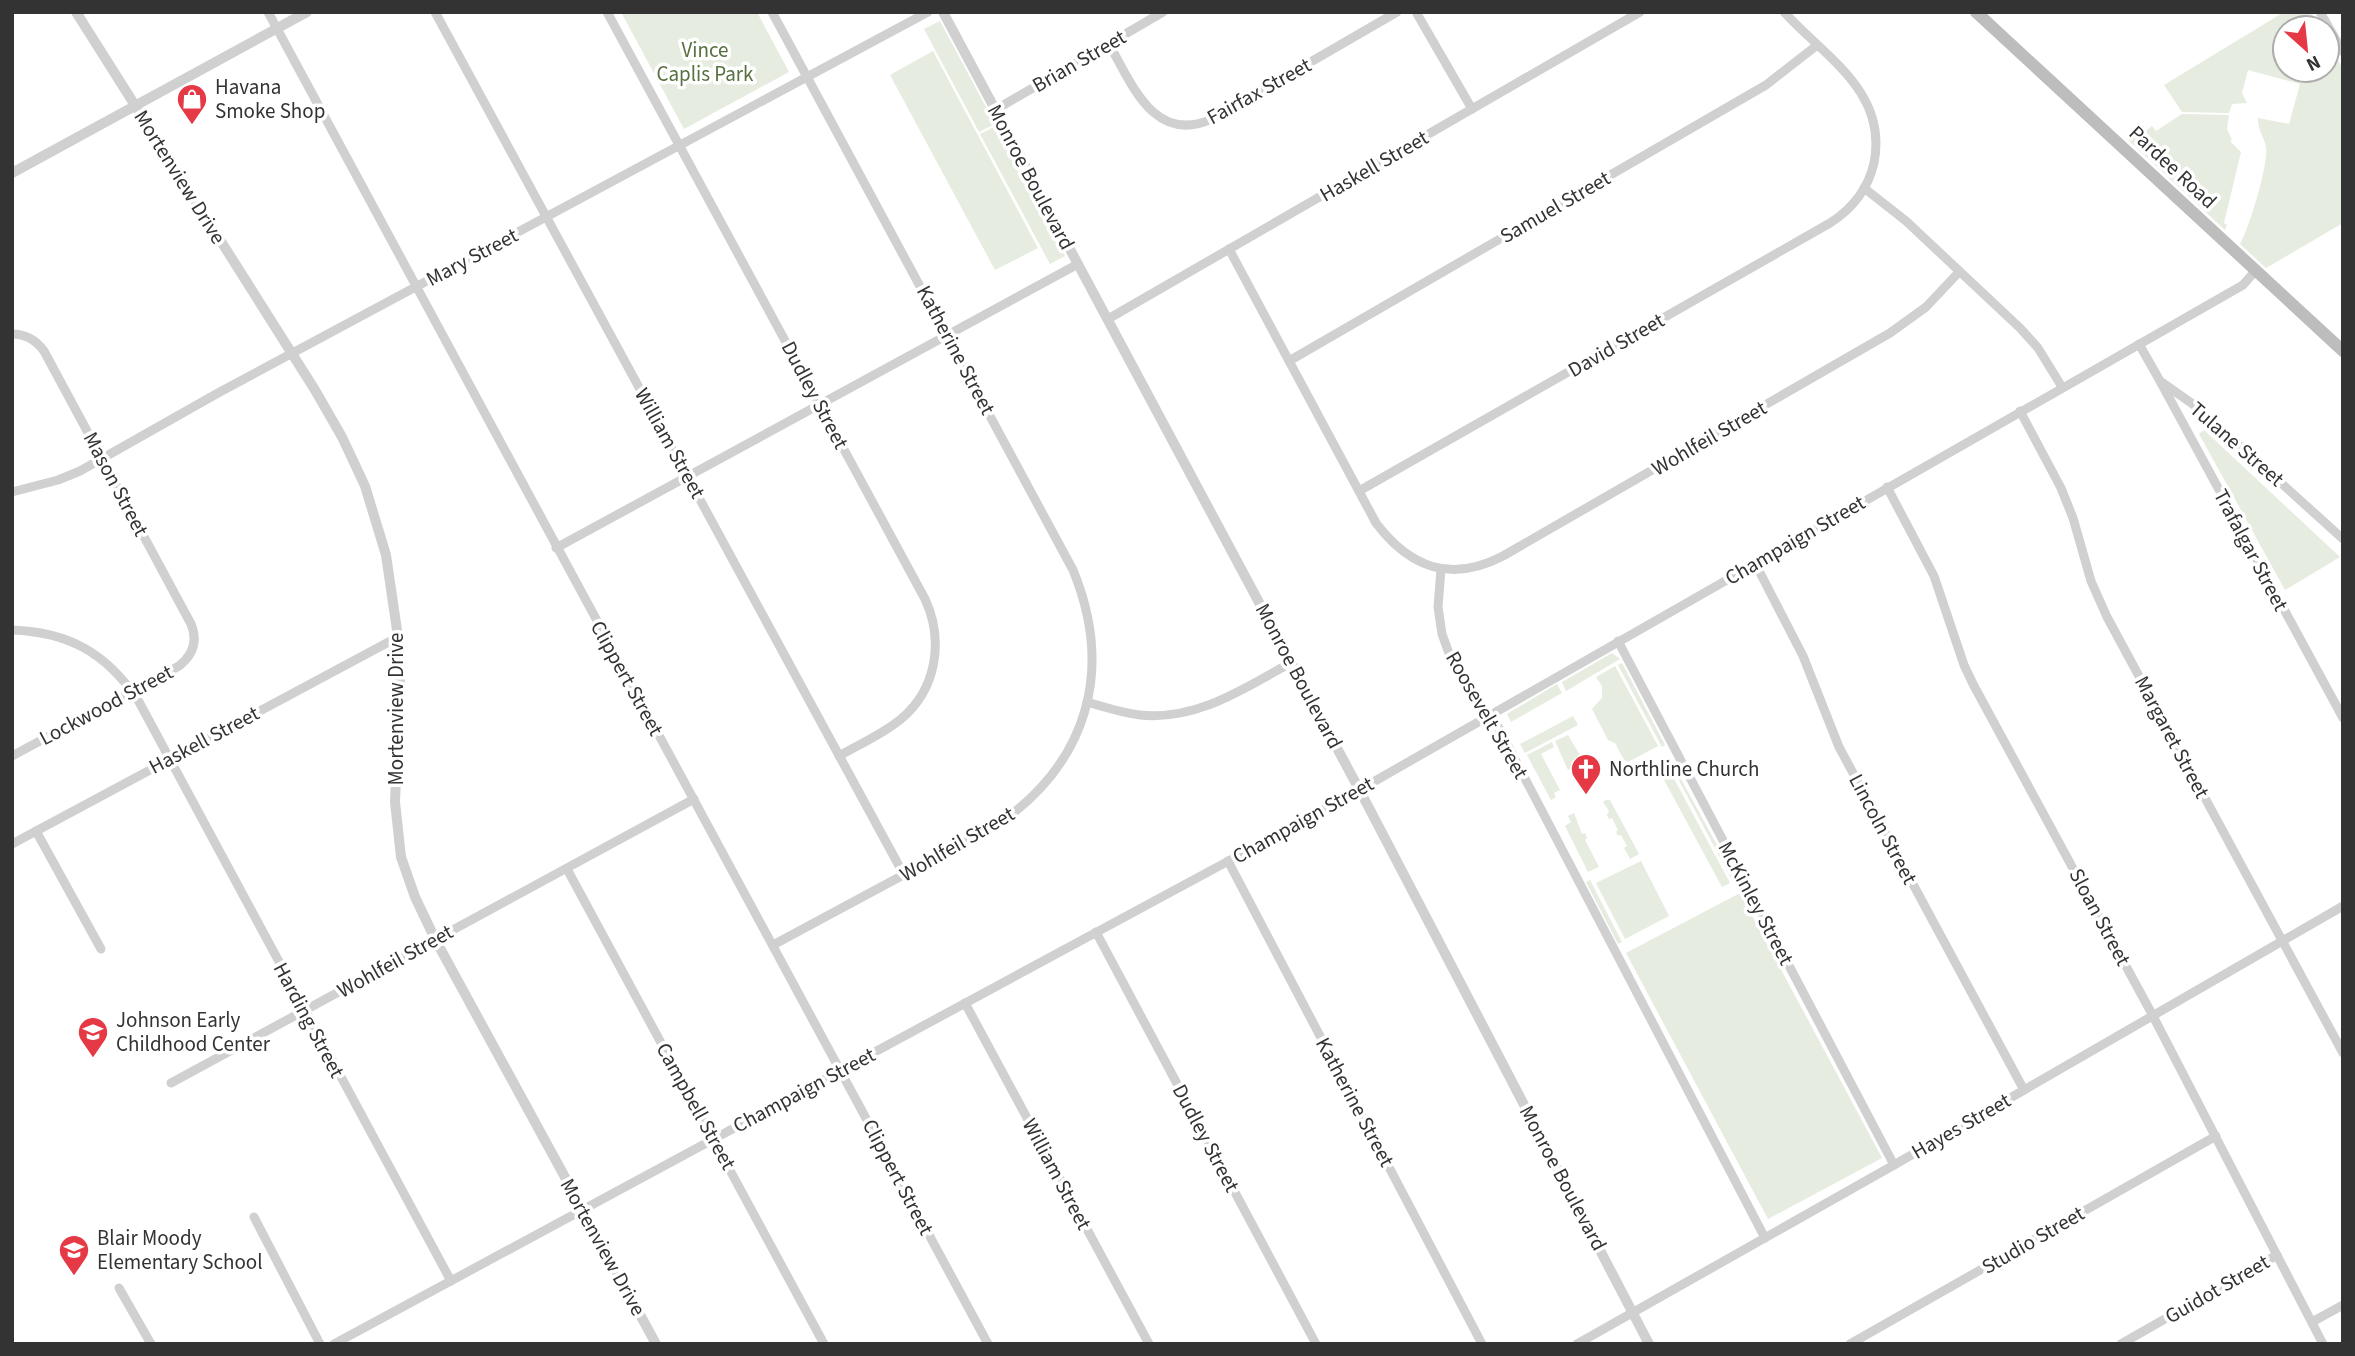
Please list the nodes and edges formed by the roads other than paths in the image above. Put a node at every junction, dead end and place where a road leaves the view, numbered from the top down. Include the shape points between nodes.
1 (76, 12) edge
2 (268, 12) edge
3 (307, 12) edge
4 (435, 12) edge
5 (607, 12) edge
6 (772, 12) edge
7 (928, 12) edge
8 (943, 12) edge
9 (1163, 12) edge
10 (1397, 12) edge
11 (1416, 12) edge
12 (1640, 12) edge
13 (1784, 12) edge
14 (1976, 12) edge
15 (2320, 12) edge
16 (277, 28) junction
17 (1109, 44) junction
18 (1816, 46) junction
19 (2343, 52) edge
20 (807, 77) junction
21 (135, 106) junction
22 (1472, 109) junction
23 (995, 110) junction
24 (680, 145) junction
25 (12, 173) edge
26 (1864, 188) junction
27 (546, 219) junction
28 (1229, 249) junction
29 (1077, 264) junction
30 (2256, 270) junction
31 (1959, 272) junction
32 (416, 287) junction
33 (1108, 319) junction
34 (15, 334) edge
35 (947, 335) junction
36 (2139, 344) junction
37 (2343, 351) edge
38 (292, 353) junction
39 (1289, 360) junction
40 (2160, 381) junction
41 (2062, 387) junction
42 (820, 404) junction
43 (2020, 411) junction
44 (102, 458) junction
45 (688, 476) junction
46 (1887, 487) junction
47 (1359, 491) junction
48 (12, 492) edge
49 (2343, 539) edge
50 (556, 548) junction
51 (1755, 563) junction
52 (1441, 569) junction
53 (12, 630) edge
54 (398, 637) junction
55 (1618, 641) junction
56 (194, 647) joint
57 (1292, 662) junction
58 (132, 691) junction
59 (1087, 702) junction
60 (1488, 716) junction
61 (2343, 718) edge
62 (12, 755) edge
63 (839, 755) junction
64 (169, 758) junction
65 (1359, 789) junction
66 (694, 799) junction
67 (36, 831) junction
68 (12, 844) edge
69 (1228, 861) junction
70 (567, 869) junction
71 (904, 875) junction
72 (2343, 905) edge
73 (1096, 932) junction
74 (435, 939) junction
75 (2282, 941) junction
76 (773, 945) junction
77 (101, 949) dead end
78 (965, 1003) junction
79 (304, 1011) junction
80 (2153, 1016) junction
81 (2343, 1054) edge
82 (841, 1070) junction
83 (171, 1083) dead end
84 (2024, 1090) junction
85 (2216, 1136) junction
86 (713, 1138) junction
87 (1894, 1165) junction
88 (583, 1209) junction
89 (254, 1217) dead end
90 (1765, 1238) junction
91 (2277, 1255) junction
92 (451, 1281) junction
93 (120, 1288) dead end
94 (2343, 1305) edge
95 (1633, 1313) junction
96 (2312, 1321) junction
97 (151, 1344) edge
98 (320, 1344) edge
99 (334, 1344) edge
100 (656, 1344) edge
101 (824, 1344) edge
102 (988, 1344) edge
103 (1149, 1344) edge
104 (1315, 1344) edge
105 (1482, 1344) edge
106 (1577, 1344) edge
107 (1649, 1344) edge
108 (1850, 1344) edge
109 (2120, 1344) edge
110 (2323, 1344) edge

1 - 21 street, Mortenview Drive
2 - 16 street, Clippert Street
3 - 16 street
4 - 27 street, William Street
5 - 24 street, Dudley Street
6 - 20 street, Katherine Street
7 - 20 street, Mary Street
8 - 23 street, Monroe Boulevard
9 - 17 street, Brian Street
10 - 17 street, Fairfax Street via 1195,125 1171,123 1150,111
11 - 22 street
12 - 22 street, Haskell Street
13 - 18 street
14 - 30 main road, Pardee Road
15 - 19 street
16 - 21 street
16 - 32 street, Clippert Street
17 - 23 street, Brian Street
18 - 26 street via 1868,102 1876,149
18 - 39 street, Samuel Street via 1766,85
20 - 24 street, Mary Street
20 - 35 street, Katherine Street
21 - 25 street
21 - 38 street, Mortenview Drive
22 - 28 street, Haskell Street
23 - 29 street, Monroe Boulevard
24 - 27 street, Mary Street
24 - 42 street, Dudley Street
26 - 31 street
26 - 47 street, David Street via 1850,208 1830,223
27 - 32 street, Mary Street
27 - 45 street, William Street
28 - 33 street, Haskell Street
28 - 39 street
29 - 33 street, Monroe Boulevard
29 - 35 street
30 - 36 street, Champaign Street via 2244,285
30 - 37 main road, Pardee Road
31 - 41 street via 2038,348
31 - 52 street, Wohlfeil Street via 1916,315 1850,357 1492,561 1470,568
32 - 38 street, Mary Street
32 - 50 street, Clippert Street
33 - 57 street, Monroe Boulevard
34 - 44 street, Mason Street via 41,346
35 - 42 street
35 - 59 street, Katherine Street via 1082,590 1093,658
36 - 40 street, Tulane Street
36 - 41 street, Champaign Street
38 - 44 street, Mary Street
38 - 54 street, Mortenview Drive via 365,486 386,555
39 - 47 street
40 - 49 street, Tulane Street via 2197,407
40 - 61 street, Trafalgar Street
41 - 43 street, Champaign Street
42 - 45 street
42 - 63 street, Dudley Street via 925,599 936,637 931,674 914,706 892,726
43 - 46 street, Champaign Street
43 - 75 street, Margaret Street via 2061,488 2107,617
44 - 48 street, Mary Street via 58,480
44 - 56 street, Mason Street via 191,625
45 - 50 street
45 - 63 street, William Street
46 - 51 street, Champaign Street
46 - 80 street, Sloan Street via 1934,576 1973,684
47 - 52 street via 1390,542 1420,563
50 - 66 street, Clippert Street
51 - 55 street, Champaign Street
51 - 84 street, Lincoln Street via 1803,656 1839,747
52 - 60 street, Roosevelt Street via 1438,607 1442,634 1475,704
53 - 58 street, Harding Street via 72,641 106,662
54 - 64 street, Haskell Street
54 - 74 street, Mortenview Drive via 395,802 399,842 405,873
55 - 60 street, Champaign Street
55 - 87 street, McKinley Street
56 - 58 street, Lockwood Street via 179,666
57 - 59 street via 1199,710 1140,715
57 - 65 street, Monroe Boulevard
58 - 62 street, Lockwood Street
58 - 64 street, Harding Street
59 - 71 street, Wohlfeil Street via 1068,752 1034,796 1000,823
60 - 65 street, Champaign Street
60 - 90 street, Roosevelt Street via 1496,723
63 - 71 street, William Street
64 - 67 street, Haskell Street
64 - 79 street, Harding Street
65 - 69 street, Champaign Street
65 - 95 street, Monroe Boulevard
66 - 70 street, Wohlfeil Street
66 - 76 street, Clippert Street
67 - 68 street, Haskell Street
67 - 77 street
69 - 73 street, Champaign Street
69 - 105 street, Katherine Street
70 - 74 street, Wohlfeil Street
70 - 86 street, Campbell Street
71 - 76 street, Wohlfeil Street
72 - 75 street, Hayes Street
73 - 78 street, Champaign Street
73 - 104 street, Dudley Street
74 - 79 street, Wohlfeil Street
74 - 88 street, Mortenview Drive
75 - 80 street, Hayes Street
75 - 81 street, Margaret Street
76 - 82 street, Clippert Street
78 - 82 street, Champaign Street
78 - 103 street, William Street
79 - 83 street, Wohlfeil Street
79 - 92 street, Harding Street
80 - 84 street, Hayes Street
80 - 85 street, Sloan Street
82 - 86 street, Champaign Street
82 - 102 street, Clippert Street
84 - 87 street, Hayes Street
85 - 91 street, Sloan Street
85 - 108 street, Studio Street
86 - 88 street, Champaign Street
86 - 101 street, Campbell Street
87 - 90 street, Hayes Street
88 - 92 street, Champaign Street
88 - 100 street, Mortenview Drive
89 - 98 street
90 - 95 street, Hayes Street
91 - 96 street, Sloan Street
91 - 109 street, Guidot Street
92 - 99 street, Champaign Street
93 - 97 street
94 - 96 street
95 - 106 street, Hayes Street
95 - 107 street, Monroe Boulevard
96 - 110 street, Sloan Street

